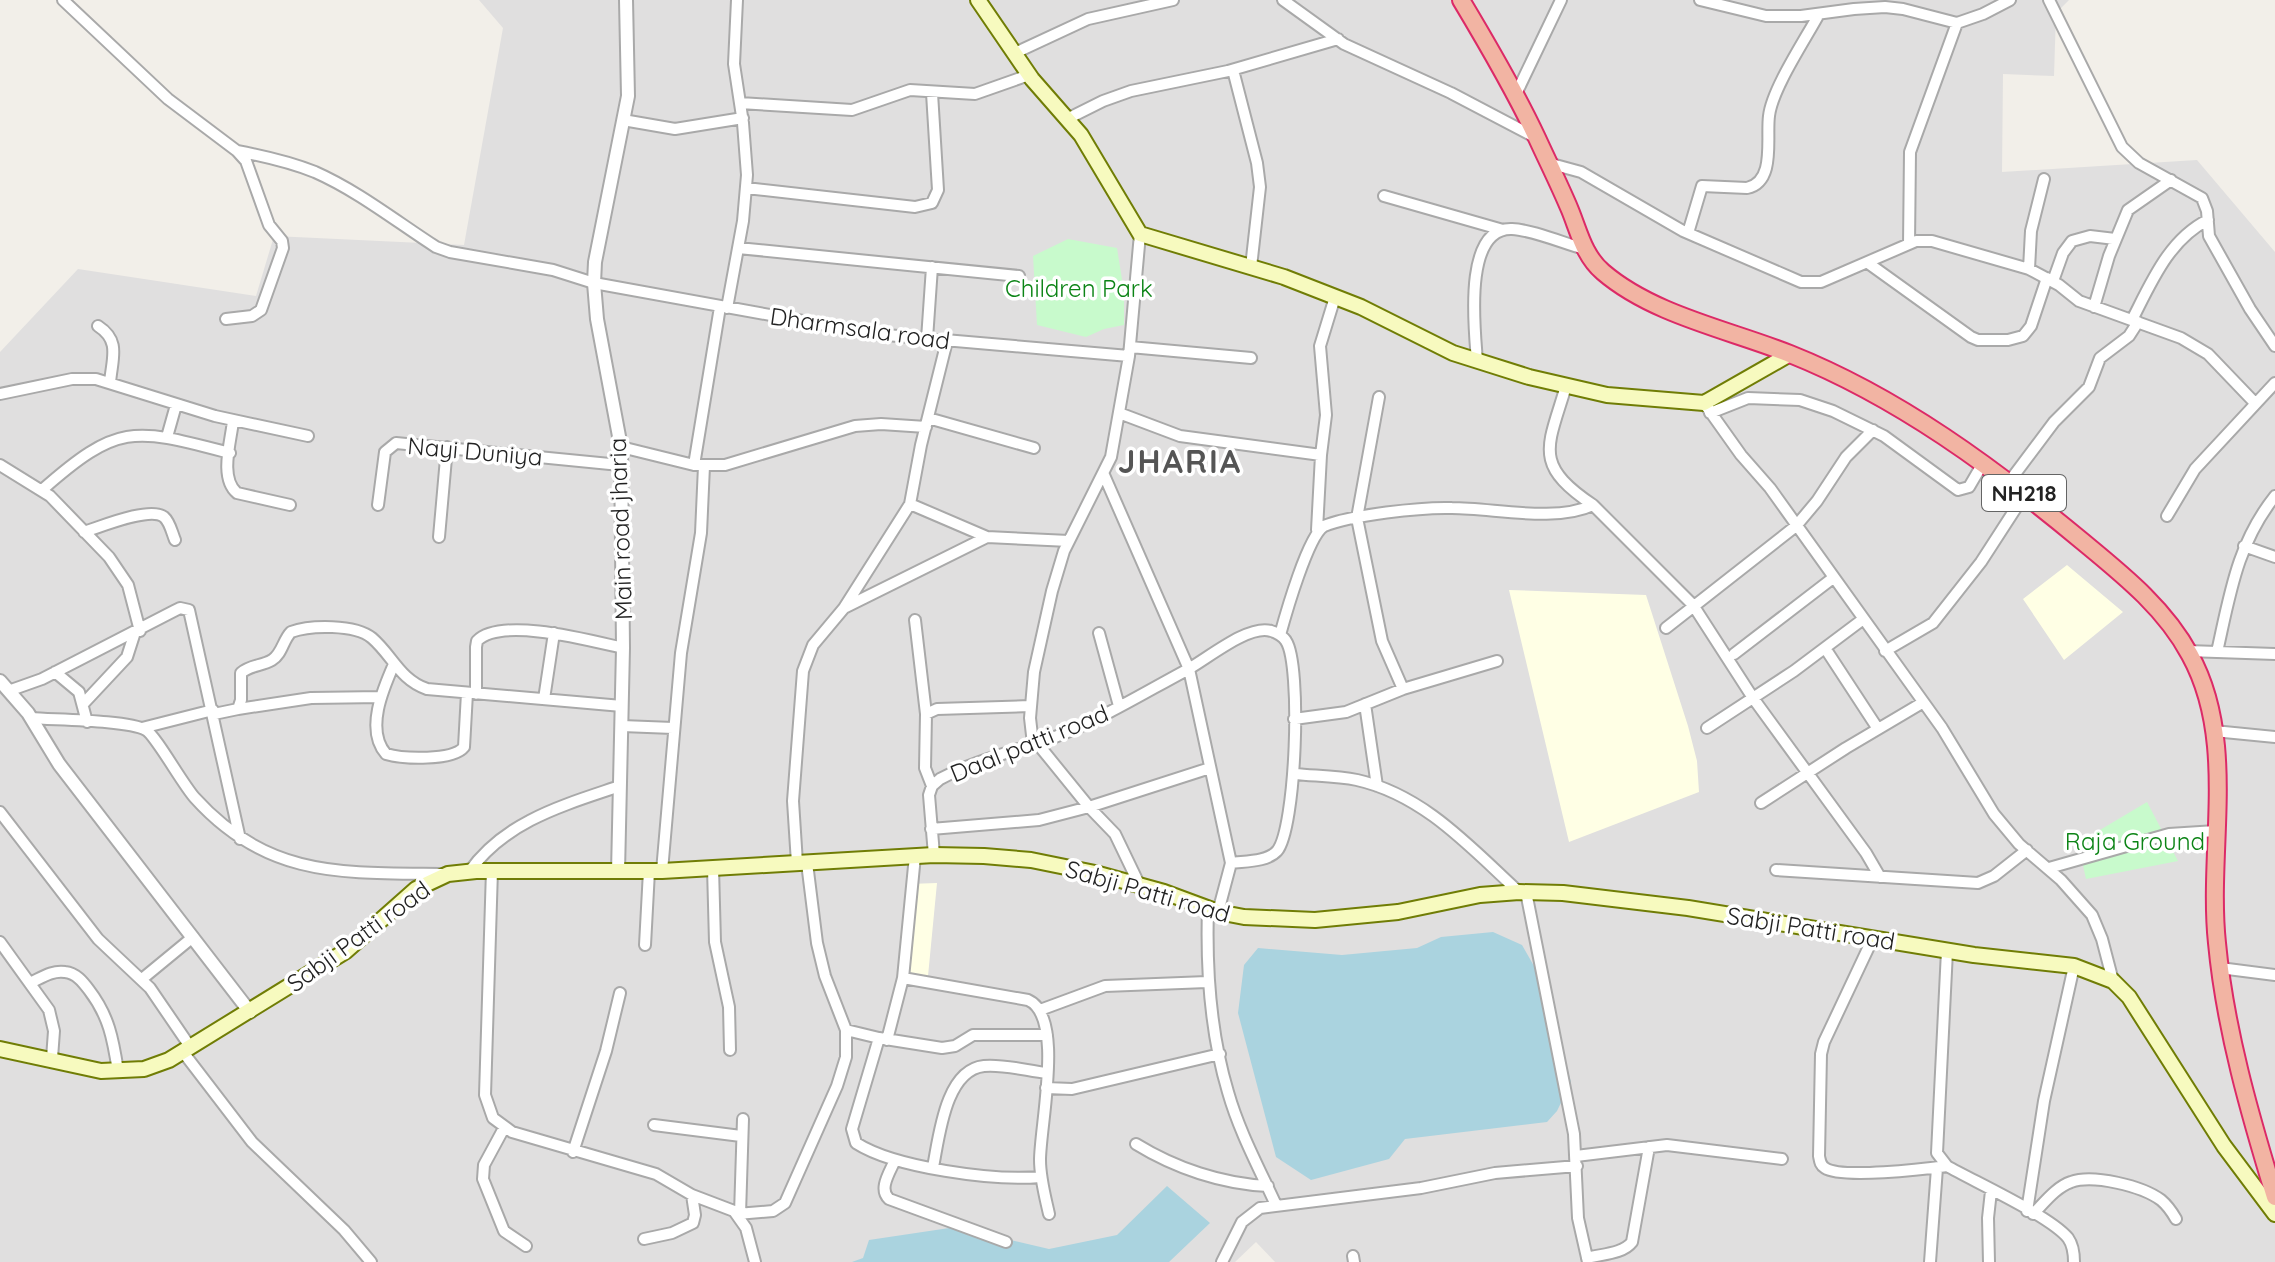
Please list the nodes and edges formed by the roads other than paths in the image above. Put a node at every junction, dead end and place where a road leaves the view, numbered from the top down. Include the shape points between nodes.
1 (63, 0) edge
2 (626, 0) edge
3 (737, 0) edge
4 (978, 0) edge
5 (1173, 0) edge
6 (1283, 0) edge
7 (1461, 0) edge
8 (1561, 0) edge
9 (1700, 0) edge
10 (2010, 0) edge
11 (2049, 0) edge
12 (1819, 14) junction
13 (1957, 23) junction
14 (1338, 39) junction
15 (1015, 53) junction
16 (1233, 70) junction
17 (1029, 75) junction
18 (932, 93) junction
19 (1516, 94) junction
20 (740, 103) junction
21 (743, 118) junction
22 (1067, 119) junction
23 (623, 120) junction
24 (1537, 138) junction
25 (237, 151) junction
26 (1548, 163) junction
27 (2044, 179) dead end
28 (2171, 180) junction
29 (746, 188) junction
30 (1384, 196) dead end
31 (2208, 220) junction
32 (1503, 230) junction
33 (1688, 233) junction
34 (1140, 234) junction
35 (2115, 239) junction
36 (1909, 244) junction
37 (738, 248) junction
38 (1584, 249) junction
39 (1868, 263) junction
40 (932, 267) junction
41 (1251, 267) junction
42 (2029, 269) junction
43 (1019, 276) dead end
44 (2050, 280) junction
45 (594, 283) junction
46 (1335, 297) junction
47 (2094, 307) junction
48 (723, 308) junction
49 (226, 319) dead end
50 (2135, 321) junction
51 (98, 326) dead end
52 (927, 339) junction
53 (947, 341) junction
54 (2275, 346) edge
55 (1130, 352) junction
56 (1790, 354) junction
57 (1251, 358) dead end
58 (1477, 361) junction
59 (110, 383) junction
60 (2275, 383) edge
61 (1566, 386) junction
62 (0, 394) edge
63 (1379, 397) dead end
64 (2255, 403) junction
65 (176, 405) junction
66 (1707, 408) junction
67 (1119, 413) junction
68 (233, 421) junction
69 (927, 423) junction
70 (1873, 430) junction
71 (308, 436) dead end
72 (167, 437) junction
73 (447, 447) junction
74 (621, 447) junction
75 (1034, 448) dead end
76 (230, 453) junction
77 (1321, 455) junction
78 (1983, 463) junction
79 (0, 465) edge
80 (620, 465) junction
81 (699, 466) junction
82 (1104, 475) junction
83 (2009, 482) junction
84 (42, 490) junction
85 (2025, 494) junction
86 (2275, 496) edge
87 (910, 504) junction
88 (290, 505) dead end
89 (378, 505) dead end
90 (1593, 505) junction
91 (2167, 516) dead end
92 (1357, 518) junction
93 (1796, 526) junction
94 (1317, 530) junction
95 (84, 532) junction
96 (439, 537) dead end
97 (987, 537) junction
98 (175, 540) dead end
99 (1069, 541) junction
100 (2244, 546) junction
101 (2275, 557) edge
102 (1833, 578) junction
103 (1693, 605) junction
104 (844, 608) junction
105 (915, 620) dead end
106 (1862, 620) junction
107 (1666, 628) dead end
108 (138, 632) junction
109 (554, 633) junction
110 (1099, 633) dead end
111 (1280, 635) junction
112 (623, 648) junction
113 (1825, 648) junction
114 (1885, 651) junction
115 (2188, 651) junction
116 (2217, 652) junction
117 (1734, 654) dead end
118 (2275, 654) edge
119 (1497, 661) dead end
120 (394, 664) junction
121 (1189, 669) junction
122 (55, 672) junction
123 (0, 681) edge
124 (1403, 689) junction
125 (11, 690) junction
126 (471, 693) junction
127 (381, 697) junction
128 (1753, 698) junction
129 (544, 699) junction
130 (84, 703) junction
131 (1922, 703) junction
132 (1365, 704) junction
133 (622, 706) junction
134 (1030, 706) junction
135 (1119, 706) junction
136 (238, 709) junction
137 (214, 712) junction
138 (926, 714) junction
139 (31, 718) junction
140 (1294, 719) junction
141 (87, 722) junction
142 (622, 726) junction
143 (142, 728) junction
144 (673, 728) junction
145 (1707, 728) dead end
146 (1878, 729) junction
147 (2214, 731) junction
148 (2275, 737) edge
149 (1035, 743) junction
150 (1210, 768) junction
151 (1808, 772) junction
152 (1295, 774) junction
153 (620, 786) junction
154 (932, 786) junction
155 (1377, 786) junction
156 (1761, 803) dead end
157 (1089, 807) junction
158 (0, 812) edge
159 (931, 829) junction
160 (2216, 831) junction
161 (240, 839) junction
162 (2027, 850) junction
163 (934, 855) junction
164 (915, 856) junction
165 (802, 863) junction
166 (1231, 863) junction
167 (713, 868) junction
168 (2049, 868) junction
169 (492, 870) junction
170 (1776, 870) dead end
171 (655, 871) junction
172 (469, 872) junction
173 (618, 872) junction
174 (448, 874) junction
175 (1880, 877) junction
176 (1139, 884) junction
177 (1522, 892) junction
178 (1213, 910) junction
179 (193, 937) junction
180 (1873, 938) junction
181 (0, 942) edge
182 (645, 945) dead end
183 (1947, 951) junction
184 (2074, 966) junction
185 (2220, 968) junction
186 (2275, 975) edge
187 (903, 978) junction
188 (142, 979) junction
189 (2113, 981) junction
190 (1207, 982) junction
191 (30, 983) junction
192 (620, 993) dead end
193 (1040, 1010) junction
194 (250, 1012) junction
195 (846, 1030) junction
196 (1047, 1035) junction
197 (883, 1039) junction
198 (0, 1049) edge
199 (187, 1050) junction
200 (730, 1050) dead end
201 (1220, 1054) junction
202 (52, 1058) junction
203 (118, 1071) junction
204 (1047, 1073) junction
205 (1046, 1088) junction
206 (743, 1119) dead end
207 (654, 1125) dead end
208 (504, 1128) junction
209 (741, 1136) junction
210 (1136, 1144) dead end
211 (1649, 1147) junction
212 (573, 1152) junction
213 (1782, 1159) dead end
214 (895, 1160) junction
215 (1576, 1161) junction
216 (933, 1167) junction
217 (1942, 1167) junction
218 (1040, 1177) junction
219 (1268, 1186) junction
220 (1991, 1191) junction
221 (692, 1195) junction
222 (2275, 1197) edge
223 (1276, 1205) junction
224 (2030, 1212) junction
225 (738, 1214) junction
226 (1049, 1214) dead end
227 (2275, 1214) edge
228 (2176, 1219) dead end
229 (644, 1239) dead end
230 (1006, 1242) dead end
231 (526, 1246) dead end
232 (1587, 1260) edge
233 (371, 1262) edge
234 (755, 1262) edge
235 (1222, 1262) edge
236 (1930, 1262) edge
237 (1989, 1262) edge
238 (2074, 1262) edge

1 - 25 street via 168,99
2 - 23 street, Main road jharia via 629,79
3 - 20 street via 734,64
4 - 15 main road
5 - 15 street via 1088,19
6 - 14 street
7 - 19 highway, NH218
8 - 19 street
9 - 12 street via 1766,16
10 - 13 street
11 - 28 street via 2122,147
12 - 13 street via 1885,7
12 - 33 street via 1771,105 1763,179 1747,188 1702,186
13 - 36 street via 1910,152
14 - 16 street
14 - 24 street
15 - 17 main road
16 - 22 street via 1131,91
16 - 41 street via 1260,187
17 - 18 street via 975,94
17 - 22 main road
18 - 20 street via 910,90 852,110
18 - 29 street via 938,190 932,203 915,207
19 - 24 highway, NH218
20 - 21 street
21 - 23 street via 675,129
21 - 29 street
22 - 34 main road
23 - 45 street, Main road jharia
24 - 26 highway, NH218
25 - 45 street, Dharmsala road via 292,163 340,184 436,247
25 - 49 street via 250,169 269,225 283,248 261,310
26 - 33 street via 1581,172
26 - 38 highway, NH218
27 - 42 street via 2031,231
28 - 31 street via 2202,198
28 - 35 street via 2131,206
29 - 37 street
30 - 32 street
31 - 50 street via 2175,245 2149,285
31 - 54 street via 2209,236
32 - 38 street
32 - 58 street via 1487,242 1474,285
33 - 39 street via 1809,284
34 - 41 main road
34 - 55 street
35 - 44 street via 2090,236 2072,241
35 - 47 street
36 - 39 street
36 - 42 street via 1932,241
37 - 40 street
37 - 48 street
38 - 56 highway, NH218 via 1598,269 1641,296
39 - 44 street via 1978,340 2023,336
40 - 43 street
40 - 52 street
41 - 46 main road
42 - 44 street
44 - 47 street
45 - 48 street, Dharmsala road
45 - 74 street, Main road jharia
46 - 58 main road
46 - 77 street via 1320,346 1326,415
47 - 50 street
48 - 52 street, Dharmsala road
48 - 81 street via 700,413
50 - 64 street via 2197,346
50 - 83 street via 2129,336 2100,358 2089,387 2054,422
51 - 59 street via 113,341
52 - 53 street, Dharmsala road
53 - 55 street, Dharmsala road
53 - 69 street
55 - 57 street, Dharmsala road
55 - 67 street
56 - 66 main road
56 - 78 highway, NH218 via 1890,404
58 - 61 main road
59 - 62 street via 72,379
59 - 65 street
60 - 64 street
61 - 66 main road
61 - 90 street via 1548,447 1554,470 1569,489
63 - 92 street
64 - 91 street via 2195,469
65 - 68 street
65 - 72 street
66 - 70 street via 1748,398 1785,398
66 - 93 street
67 - 77 street via 1180,436
67 - 82 street
68 - 71 street
68 - 76 street
69 - 75 street
69 - 81 street via 855,426 747,460
69 - 87 street
70 - 78 street via 1958,490 1969,487
70 - 93 street via 1846,457
72 - 76 street
72 - 84 street via 118,437
73 - 80 street, Nayi Duniya
73 - 89 street, Nayi Duniya via 390,446
73 - 96 street
74 - 80 street, Main road jharia
74 - 81 street
76 - 88 street via 227,476 232,489
77 - 94 street
78 - 83 highway, NH218
79 - 84 street
80 - 112 street, Main road jharia
81 - 144 street via 701,533
82 - 99 street
82 - 121 street
83 - 85 highway, NH218
84 - 95 street
85 - 114 street via 1933,623
85 - 115 highway, NH218 via 2128,580 2174,627
86 - 100 street
87 - 97 street
87 - 104 street
90 - 92 street via 1578,512 1425,508
90 - 103 street
92 - 94 street
92 - 124 street via 1382,641
93 - 102 street
93 - 103 street
94 - 111 street
95 - 98 street via 156,514 164,517
95 - 108 street via 128,585
97 - 99 street
97 - 104 street
99 - 134 street via 1052,591
100 - 101 street
100 - 116 street
102 - 106 street
102 - 117 street
103 - 107 street
103 - 128 street
104 - 165 street via 813,645 803,671 793,801
105 - 138 street
106 - 113 street
106 - 114 street
108 - 122 street
108 - 130 street via 127,657
108 - 137 street via 180,608 189,610
109 - 112 street
109 - 126 street via 484,634 477,641
109 - 129 street
110 - 135 street
111 - 121 street, Daal patti road via 1255,631
111 - 140 street via 1293,664
112 - 133 street, Main road jharia
113 - 128 street
113 - 146 street
114 - 131 street
115 - 116 street
115 - 147 highway, NH218 via 2206,691
116 - 118 street
119 - 124 street
120 - 126 street via 415,685
120 - 127 street
120 - 136 street via 359,631 296,630 271,661 241,673
121 - 135 street, Daal patti road
121 - 150 street
122 - 125 street
122 - 130 street via 73,685
123 - 125 street
124 - 132 street
125 - 139 street
126 - 127 street via 464,747 449,757 386,754 378,735
126 - 129 street
127 - 136 street via 311,698
128 - 145 street
128 - 151 street
129 - 133 street
130 - 141 street
131 - 146 street
131 - 162 street via 1994,814
132 - 140 street
132 - 155 street
133 - 142 street, Main road jharia
134 - 138 street via 962,707
134 - 149 street
135 - 149 street, Daal patti road
136 - 137 street
137 - 143 street
137 - 161 street
138 - 154 street via 925,768
139 - 141 street
139 - 179 street via 59,764
140 - 152 street
141 - 143 street
142 - 144 street
142 - 153 street, Main road jharia
143 - 161 street via 196,800
144 - 171 street
146 - 151 street
147 - 148 street
147 - 160 highway, NH218
149 - 154 street, Daal patti road via 950,773
149 - 157 street
150 - 157 street
150 - 166 street
151 - 156 street
151 - 175 street
152 - 155 street
152 - 166 street via 1276,852
153 - 172 street via 512,829
153 - 173 street, Main road jharia
154 - 159 street, Daal patti road
155 - 177 street via 1426,809
157 - 159 street via 1024,822
157 - 176 street via 1115,834
158 - 188 street via 98,939
159 - 163 street, Daal patti road
160 - 168 street via 2169,834
160 - 185 highway, NH218 via 2214,909
161 - 174 street via 285,861 317,868
162 - 168 street
162 - 175 street via 1978,883
163 - 164 main road, Sabji Patti road
163 - 176 main road, Sabji Patti road via 1031,860
164 - 165 main road, Sabji Patti road
164 - 187 street
165 - 167 main road, Sabji Patti road
165 - 195 street via 825,976
166 - 178 street
167 - 171 main road, Sabji Patti road
167 - 200 street via 715,942 729,1007
168 - 189 street via 2092,915
169 - 172 main road, Sabji Patti road
169 - 173 main road, Sabji Patti road
169 - 208 street via 485,1095 493,1118
170 - 175 street
171 - 173 main road, Sabji Patti road
171 - 182 street
172 - 174 main road, Sabji Patti road
174 - 194 main road, Sabji Patti road via 416,889 346,951
176 - 178 main road, Sabji Patti road
177 - 178 main road, Sabji Patti road via 1315,920
177 - 180 main road, Sabji Patti road via 1609,897
177 - 215 street
178 - 190 street
179 - 188 street
179 - 194 street
180 - 183 main road, Sabji Patti road
180 - 217 street via 1821,1054 1821,1164 1837,1171
181 - 191 street
183 - 184 main road, Sabji Patti road
183 - 217 street via 1936,1145
184 - 189 main road, Sabji Patti road
184 - 224 street via 2044,1101
185 - 186 street
185 - 222 highway, NH218 via 2237,1056
187 - 193 street via 1028,1000
187 - 197 street
188 - 199 street
189 - 227 main road, Sabji Patti road via 2136,1007 2224,1146
190 - 193 street via 1105,986
190 - 201 street
191 - 202 street via 52,1020
191 - 203 street via 68,972 83,983 110,1024
192 - 212 street
193 - 196 street
194 - 199 main road, Sabji Patti road
195 - 197 street
195 - 225 street via 846,1057 837,1086 785,1203 773,1211
196 - 197 street via 973,1035 950,1048
196 - 204 street
197 - 214 street via 852,1137 862,1147
198 - 202 main road, Sabji Patti road
199 - 203 main road, Sabji Patti road via 144,1069
199 - 233 street via 252,1142
201 - 205 street via 1072,1089
201 - 219 street via 1241,1129
202 - 203 main road, Sabji Patti road
204 - 205 street
204 - 216 street via 985,1066 961,1079 947,1103
205 - 218 street
206 - 209 street
207 - 209 street
208 - 212 street
208 - 231 street via 484,1165 483,1179 504,1231
209 - 225 street
210 - 219 street via 1222,1181
211 - 213 street
211 - 215 street
211 - 232 street via 1632,1242
212 - 221 street via 656,1174
214 - 216 street
214 - 230 street via 884,1188 889,1199
215 - 223 street via 1421,1188
215 - 232 street via 1578,1218
216 - 218 street via 988,1178
217 - 220 street
217 - 236 street
218 - 226 street
219 - 223 street
220 - 224 street
220 - 237 street
221 - 225 street
221 - 229 street via 693,1223
223 - 235 street via 1260,1208 1242,1222
224 - 228 street via 2078,1180 2117,1182 2154,1195
224 - 238 street via 2066,1235
225 - 234 street

